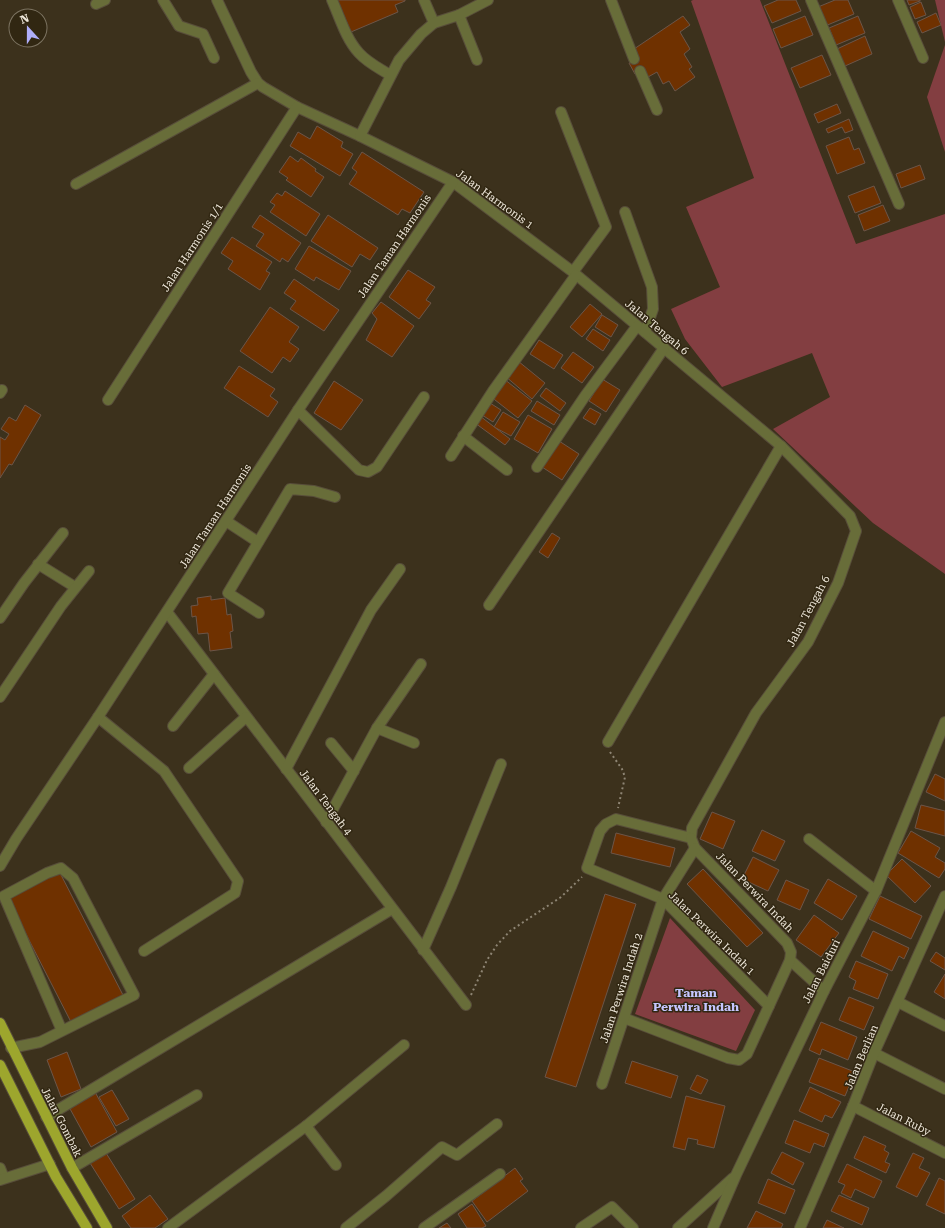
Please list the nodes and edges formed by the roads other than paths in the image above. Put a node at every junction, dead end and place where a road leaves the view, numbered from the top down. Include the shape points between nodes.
1 (162, 0) edge
2 (217, 0) edge
3 (332, 0) edge
4 (424, 0) edge
5 (488, 0) edge
6 (611, 0) edge
7 (810, 0) edge
8 (898, 0) edge
9 (459, 15) junction
10 (434, 22) junction
11 (214, 58) dead end
12 (923, 58) dead end
13 (634, 59) dead end
14 (477, 60) dead end
15 (640, 71) dead end
16 (390, 75) junction
17 (258, 83) junction
18 (297, 107) junction
19 (657, 110) dead end
20 (561, 112) dead end
21 (360, 136) junction
22 (453, 182) junction
23 (76, 184) dead end
24 (899, 204) dead end
25 (625, 212) dead end
26 (574, 273) junction
27 (641, 329) junction
28 (664, 348) junction
29 (424, 397) dead end
30 (108, 400) dead end
31 (298, 410) junction
32 (463, 436) junction
33 (782, 446) junction
34 (450, 456) dead end
35 (537, 466) dead end
36 (507, 470) dead end
37 (335, 497) dead end
38 (226, 521) junction
39 (63, 533) dead end
40 (258, 542) junction
41 (38, 564) junction
42 (400, 569) dead end
43 (89, 570) dead end
44 (75, 587) junction
45 (489, 605) dead end
46 (167, 612) junction
47 (259, 613) dead end
48 (0, 618) edge
49 (421, 664) dead end
50 (214, 674) junction
51 (0, 697) edge
52 (246, 716) junction
53 (98, 717) junction
54 (945, 722) edge
55 (173, 726) dead end
56 (377, 728) junction
57 (608, 742) road end
58 (331, 743) dead end
59 (414, 743) dead end
60 (501, 764) dead end
61 (188, 768) dead end
62 (286, 769) junction
63 (354, 770) junction
64 (326, 822) junction
65 (690, 838) junction
66 (809, 839) dead end
67 (695, 848) junction
68 (0, 866) edge
69 (876, 891) junction
70 (945, 896) edge
71 (662, 899) junction
72 (392, 908) junction
73 (423, 950) junction
74 (144, 951) dead end
75 (790, 960) junction
76 (824, 991) junction
77 (898, 1002) junction
78 (465, 1004) road end
79 (769, 1006) junction
80 (624, 1018) junction
81 (0, 1023) edge
82 (945, 1026) edge
83 (62, 1031) junction
84 (404, 1045) dead end
85 (11, 1048) junction
86 (874, 1053) junction
87 (0, 1065) edge
88 (602, 1084) dead end
89 (945, 1088) edge
90 (197, 1094) dead end
91 (853, 1106) junction
92 (46, 1117) junction
93 (497, 1124) dead end
94 (306, 1126) junction
95 (945, 1153) edge
96 (50, 1164) junction
97 (336, 1165) dead end
98 (0, 1168) edge
99 (72, 1168) junction
100 (500, 1174) dead end
101 (736, 1175) junction
102 (2, 1179) edge
103 (87, 1228) edge
104 (107, 1228) edge
105 (168, 1228) edge
106 (346, 1228) edge
107 (424, 1228) edge
108 (581, 1228) edge
109 (633, 1228) edge
110 (678, 1228) edge
111 (713, 1228) edge
112 (800, 1228) edge

1 - 11 street via 179,26 203,34
2 - 17 street, Jalan Harmonis 1
3 - 16 street via 351,43 371,64
4 - 10 street
5 - 9 street
6 - 13 street
7 - 24 street
8 - 12 street
9 - 10 street
9 - 14 street
10 - 16 street via 409,47
15 - 19 street
16 - 21 street
17 - 18 street, Jalan Harmonis 1
17 - 23 street
18 - 21 street, Jalan Harmonis 1
18 - 30 street, Jalan Harmonis 1/1
20 - 26 street via 606,227
21 - 22 street, Jalan Harmonis 1
22 - 26 street, Jalan Harmonis 1
22 - 31 street, Jalan Taman Harmonis
25 - 27 street via 652,287 653,309
26 - 27 street, Jalan Tengah 6
26 - 32 street
27 - 28 street, Jalan Tengah 6
27 - 35 street via 585,396
28 - 33 street, Jalan Tengah 6
28 - 45 street
29 - 31 street via 377,467 368,472 359,470
31 - 38 street, Jalan Taman Harmonis
32 - 34 street
32 - 36 street
33 - 57 street
33 - 65 street, Jalan Tengah 6 via 850,516 856,531 838,583 808,642 756,713 692,828
37 - 40 street via 290,488
38 - 40 street
38 - 46 street, Jalan Taman Harmonis
39 - 41 street
40 - 47 street via 228,593
41 - 44 street
41 - 48 street
42 - 62 street via 371,610
43 - 44 street
44 - 51 street
46 - 50 street, Jalan Tengah 4
46 - 53 street, Jalan Taman Harmonis
49 - 56 street
50 - 52 street, Jalan Tengah 4
50 - 55 street
52 - 61 street
52 - 62 street, Jalan Tengah 4
53 - 68 street, Jalan Taman Harmonis
53 - 74 street via 164,771 238,881 235,893
54 - 69 street, Jalan Baiduri
56 - 59 street
56 - 63 street
58 - 63 street
60 - 73 street
62 - 64 street, Jalan Tengah 4
63 - 64 street
64 - 72 street, Jalan Tengah 4
65 - 67 street, Jalan Perwira Indah
65 - 71 street, Jalan Perwira Indah 1 via 616,819 600,831 588,868
66 - 69 street
67 - 71 street, Jalan Perwira Indah 2
67 - 75 street, Jalan Perwira Indah via 787,943 791,952
69 - 76 street, Jalan Baiduri
70 - 77 street, Jalan Berlian
71 - 79 street, Jalan Perwira Indah 1
71 - 80 street, Jalan Perwira Indah 2
72 - 73 street, Jalan Tengah 4
72 - 92 street
73 - 78 street, Jalan Tengah 4
75 - 76 street
75 - 79 street
76 - 101 street, Jalan Baiduri
77 - 82 street
77 - 86 street, Jalan Berlian
79 - 80 street via 747,1054 739,1060
80 - 88 street, Jalan Perwira Indah 2
81 - 85 main road, Jalan Gombak
83 - 83 street via 134,995 73,878 61,868 4,896
83 - 85 street via 40,1042
84 - 94 street
85 - 92 main road, Jalan Gombak
86 - 89 street
86 - 91 street, Jalan Berlian
87 - 96 main road
90 - 99 street
91 - 95 street, Jalan Ruby
91 - 112 street, Jalan Berlian
92 - 99 main road, Jalan Gombak
93 - 106 street via 457,1155 442,1147
94 - 97 street
94 - 105 street
96 - 102 street
96 - 103 main road
98 - 102 street
99 - 104 main road, Jalan Gombak
100 - 107 street
101 - 110 street
101 - 111 street, Jalan Baiduri
108 - 109 street via 612,1206

